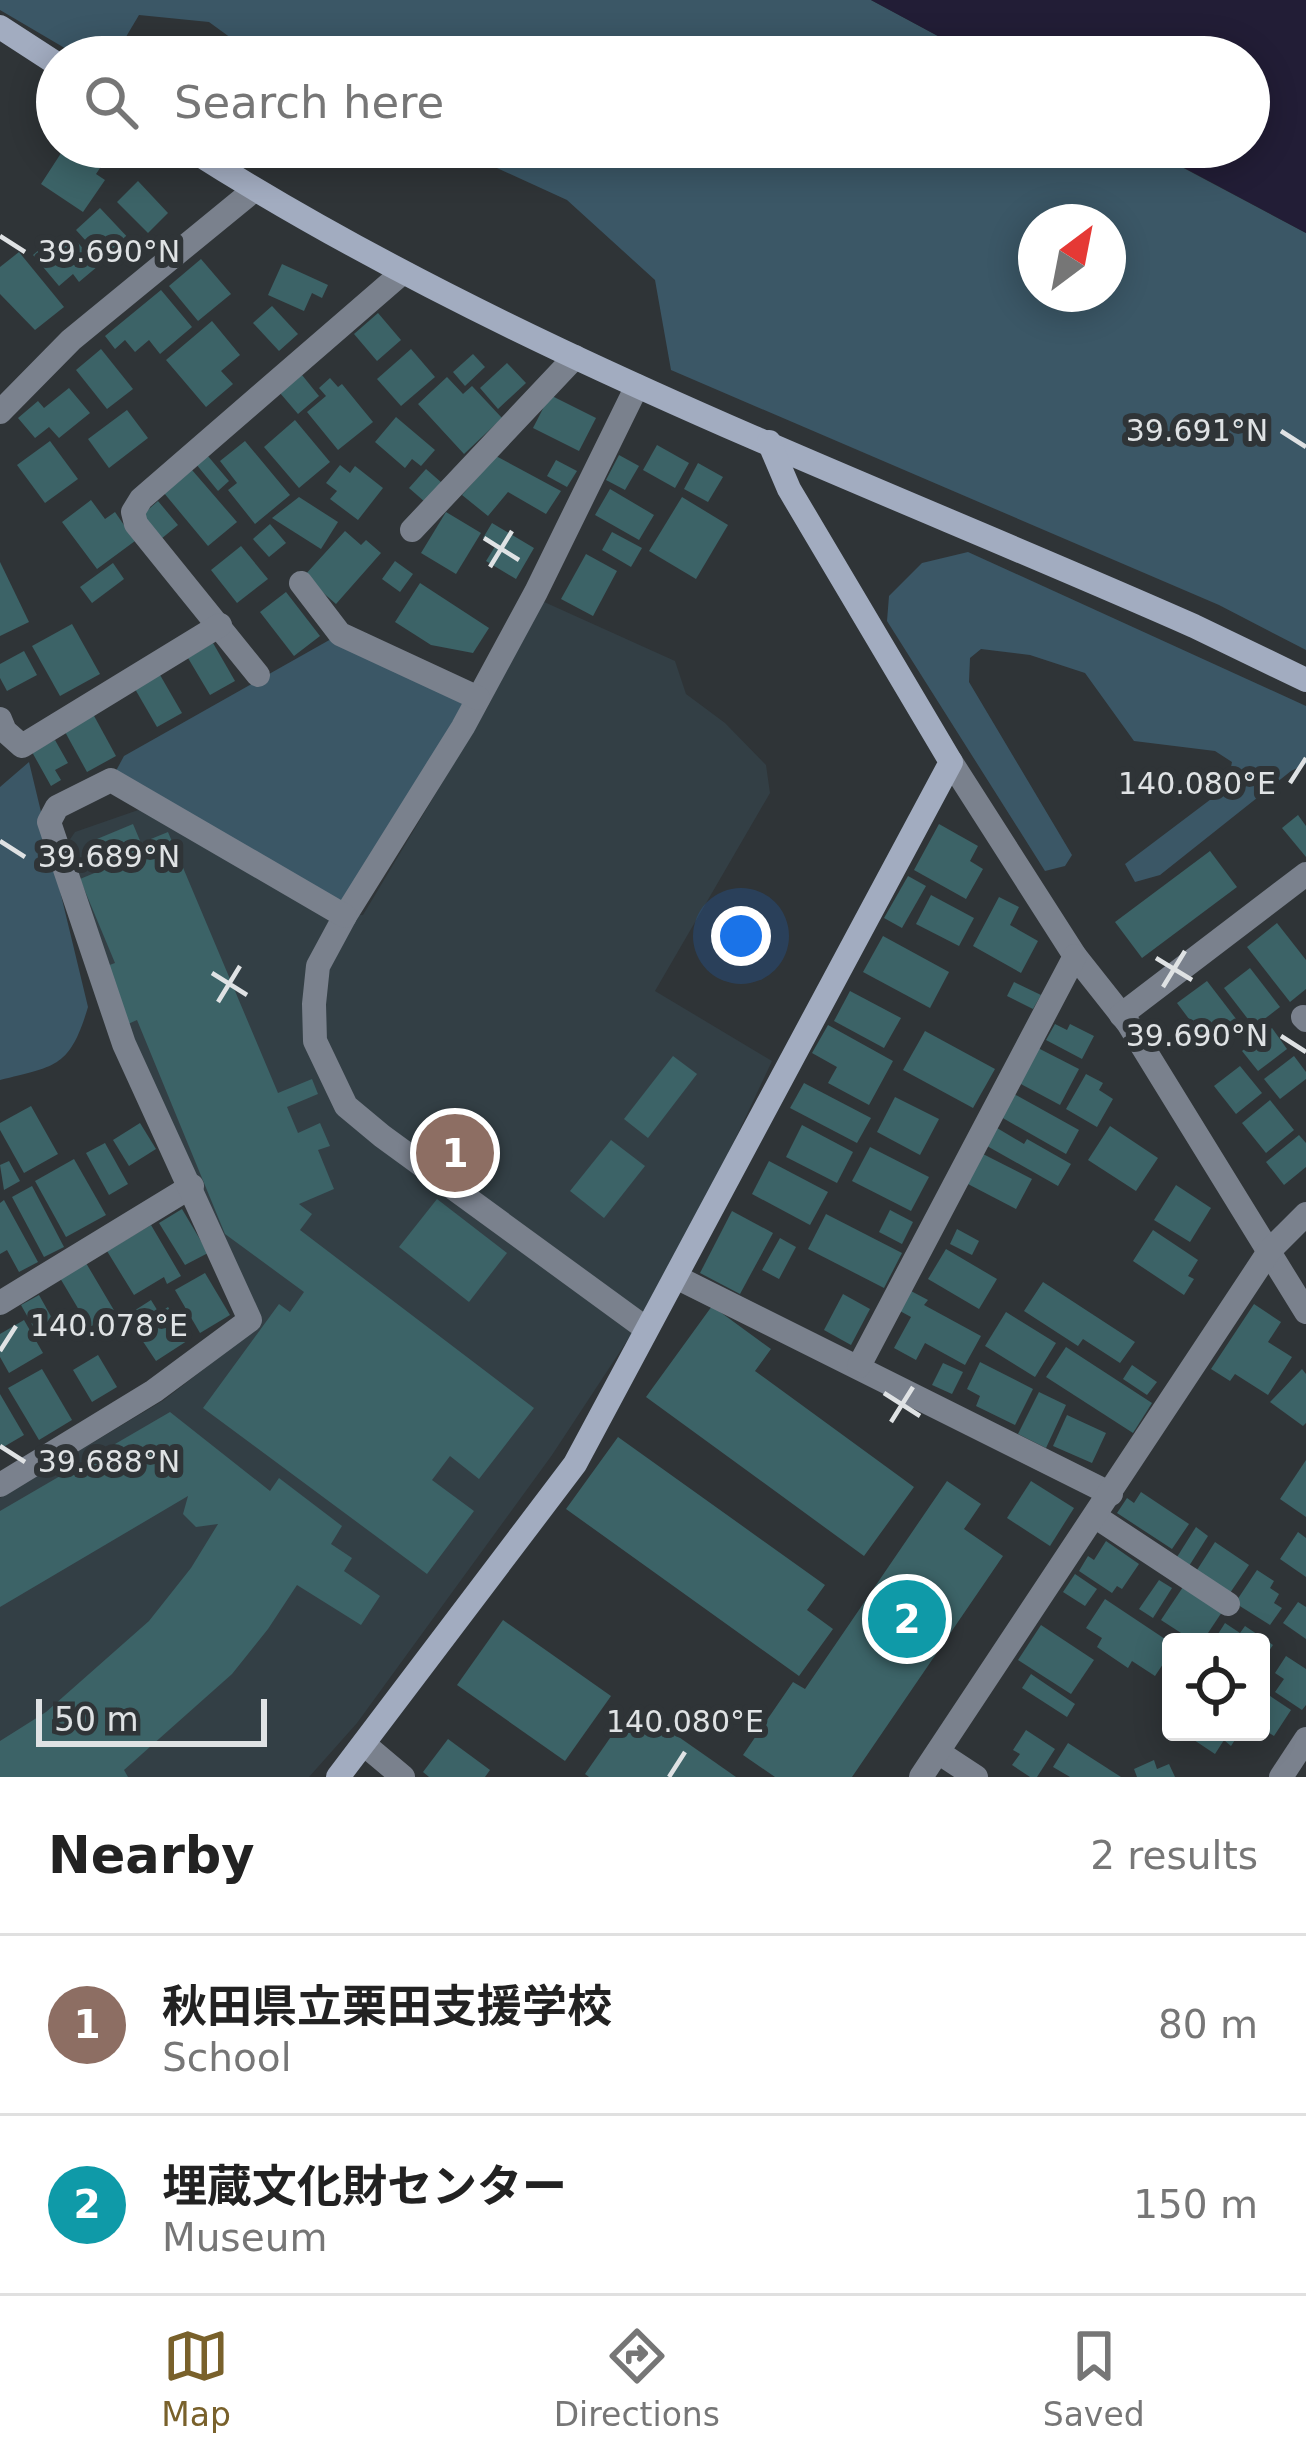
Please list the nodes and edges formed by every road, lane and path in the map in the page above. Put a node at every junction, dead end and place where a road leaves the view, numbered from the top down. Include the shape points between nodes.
1 (0, 27) edge
2 (36, 50) edge
3 (220, 168) edge
4 (254, 190) junction
5 (402, 273) junction
6 (574, 357) junction
7 (637, 386) junction
8 (0, 412) edge
9 (770, 442) junction
10 (412, 530) dead end
11 (301, 583) dead end
12 (220, 626) junction
13 (257, 675) dead end
14 (1306, 680) edge
15 (478, 698) junction
16 (0, 719) edge
17 (951, 763) junction
18 (1306, 874) edge
19 (345, 916) junction
20 (1075, 956) junction
21 (1121, 1015) junction
22 (192, 1186) junction
23 (1306, 1214) edge
24 (1270, 1250) junction
25 (676, 1277) junction
26 (0, 1303) edge
27 (1306, 1312) edge
28 (645, 1328) junction
29 (859, 1366) junction
30 (0, 1485) edge
31 (1111, 1494) junction
32 (1096, 1517) junction
33 (1228, 1604) dead end
34 (1306, 1739) edge
35 (365, 1744) junction
36 (938, 1752) junction
37 (338, 1777) edge
38 (404, 1777) edge
39 (921, 1777) edge
40 (976, 1777) edge
41 (1280, 1777) edge

1 - 2 street
3 - 4 street
4 - 5 street
4 - 8 street via 71,340
5 - 6 street
5 - 12 street via 133,512
6 - 7 street
6 - 10 street
7 - 9 street
7 - 15 street
9 - 14 street
9 - 17 street via 789,489
11 - 15 street via 340,634
12 - 13 street
12 - 16 street via 22,746
15 - 19 street
17 - 20 street
17 - 25 street
18 - 21 street
19 - 22 street via 111,780 58,807 49,822 124,1044
19 - 28 street via 318,966 314,1004 315,1042 346,1106
20 - 21 street
20 - 29 street
21 - 24 street
22 - 26 street
22 - 30 street via 250,1320 154,1391
23 - 24 street
24 - 27 street
24 - 31 street
25 - 28 street
25 - 29 street
28 - 35 street via 574,1464
29 - 31 street
31 - 32 street
32 - 33 street
32 - 36 street
34 - 41 street
35 - 37 street
35 - 38 street
36 - 39 street
36 - 40 street

